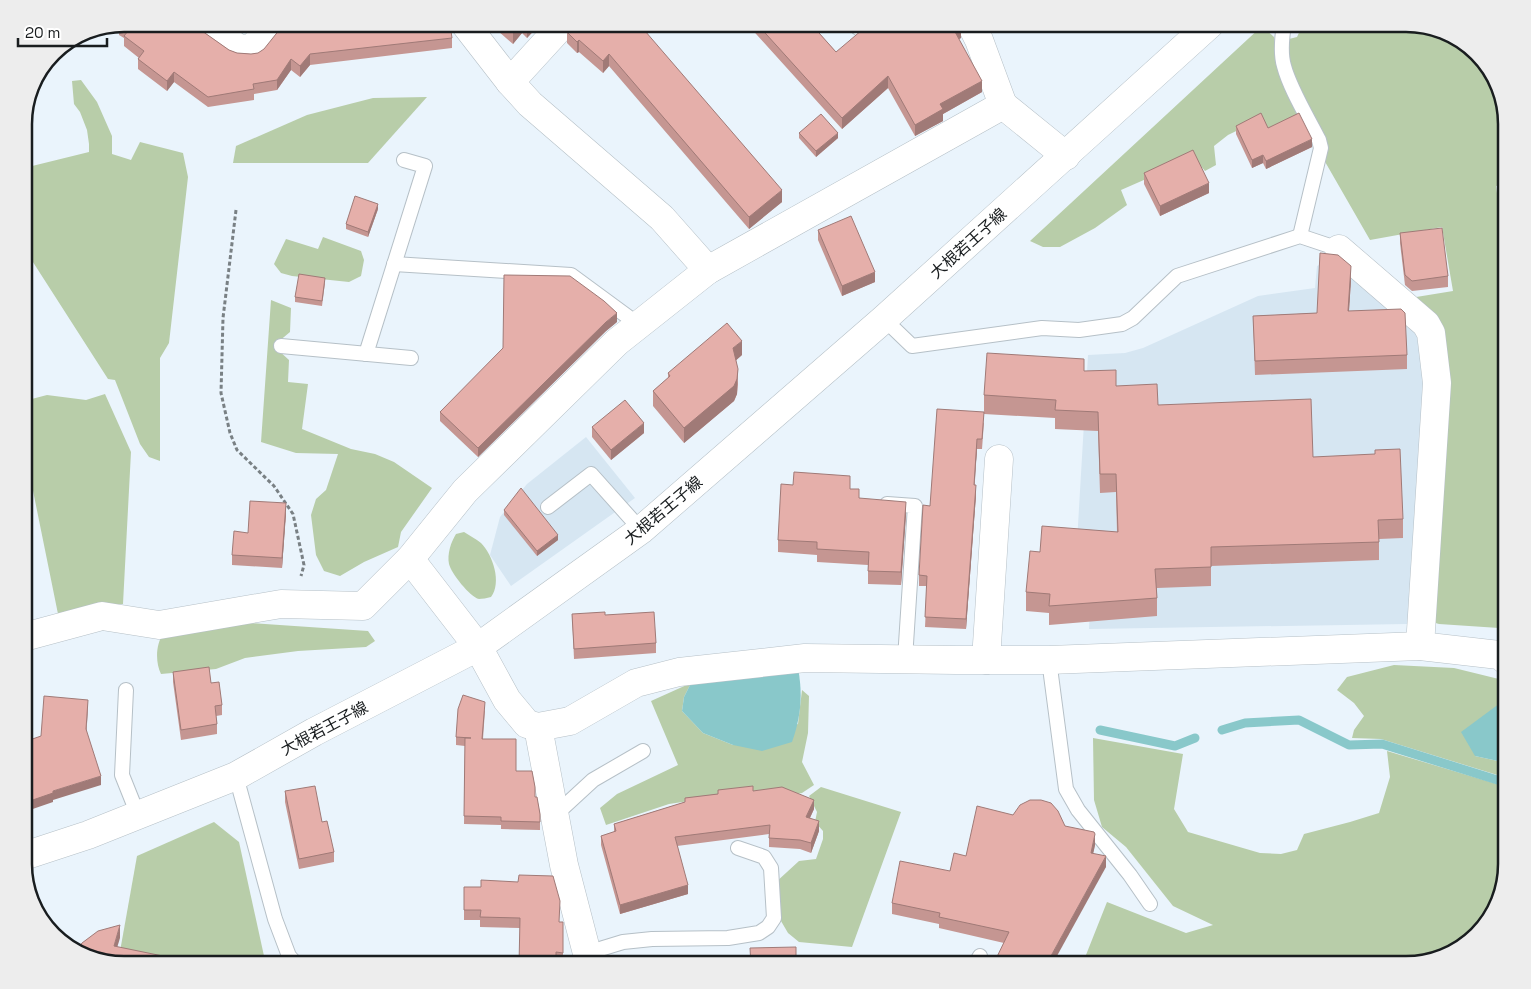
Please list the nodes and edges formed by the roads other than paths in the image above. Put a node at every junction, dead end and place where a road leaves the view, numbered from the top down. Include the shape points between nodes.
1 (216, 32) edge
2 (266, 32) edge
3 (471, 32) edge
4 (556, 32) edge
5 (975, 32) edge
6 (1201, 32) edge
7 (1283, 32) edge
8 (510, 82) junction
9 (1003, 105) junction
10 (1066, 156) junction
11 (404, 160) dead end
12 (1300, 236) junction
13 (1339, 249) joint
14 (394, 264) junction
15 (708, 270) junction
16 (884, 319) junction
17 (639, 325) junction
18 (282, 346) dead end
19 (366, 354) junction
20 (411, 358) dead end
21 (999, 459) dead end
22 (873, 503) edge
23 (548, 507) dead end
24 (641, 530) junction
25 (410, 559) junction
26 (33, 635) edge
27 (1420, 646) junction
28 (478, 647) junction
29 (1498, 652) edge
30 (905, 659) junction
31 (986, 660) junction
32 (1049, 660) junction
33 (126, 690) dead end
34 (538, 727) junction
35 (643, 751) dead end
36 (236, 776) junction
37 (138, 815) junction
38 (555, 815) junction
39 (738, 848) dead end
40 (33, 853) edge
41 (1150, 904) dead end
42 (289, 956) edge
43 (587, 956) edge
44 (594, 956) edge

1 - 2 street via 238,48 252,49
3 - 8 street
4 - 8 street
5 - 9 street
6 - 10 street, 大根若王子線
7 - 12 lane via 1283,64 1287,77 1322,148
8 - 15 street via 530,104 662,218
9 - 10 street
9 - 15 street
10 - 16 street, 大根若王子線
11 - 14 lane via 425,166
12 - 13 lane
12 - 16 lane via 1177,276 1133,318 1122,324 1079,330 1042,328 912,346
13 - 27 street via 1426,324 1432,333 1437,383
14 - 17 lane via 571,275
14 - 19 lane
15 - 17 street
16 - 24 street, 大根若王子線
17 - 25 street via 617,342 465,491
18 - 19 lane
19 - 20 lane
21 - 31 street
22 - 30 lane via 915,506
23 - 24 lane via 591,474
24 - 28 street, 大根若王子線
25 - 26 street via 362,606 281,604 159,625 102,616
25 - 28 street
27 - 29 street
27 - 32 street
28 - 34 street via 507,700 527,724
28 - 36 street, 大根若王子線
30 - 31 street
30 - 34 street via 805,658 679,672 636,683 570,721
31 - 32 street
32 - 41 lane via 1066,789 1078,810
33 - 37 lane via 122,775
34 - 38 street
35 - 38 lane via 593,780
36 - 37 street, 大根若王子線
36 - 42 lane via 275,919
37 - 40 street, 大根若王子線
38 - 43 street
39 - 44 lane via 764,857 771,868 774,918 768,927 759,933 728,938 623,942

